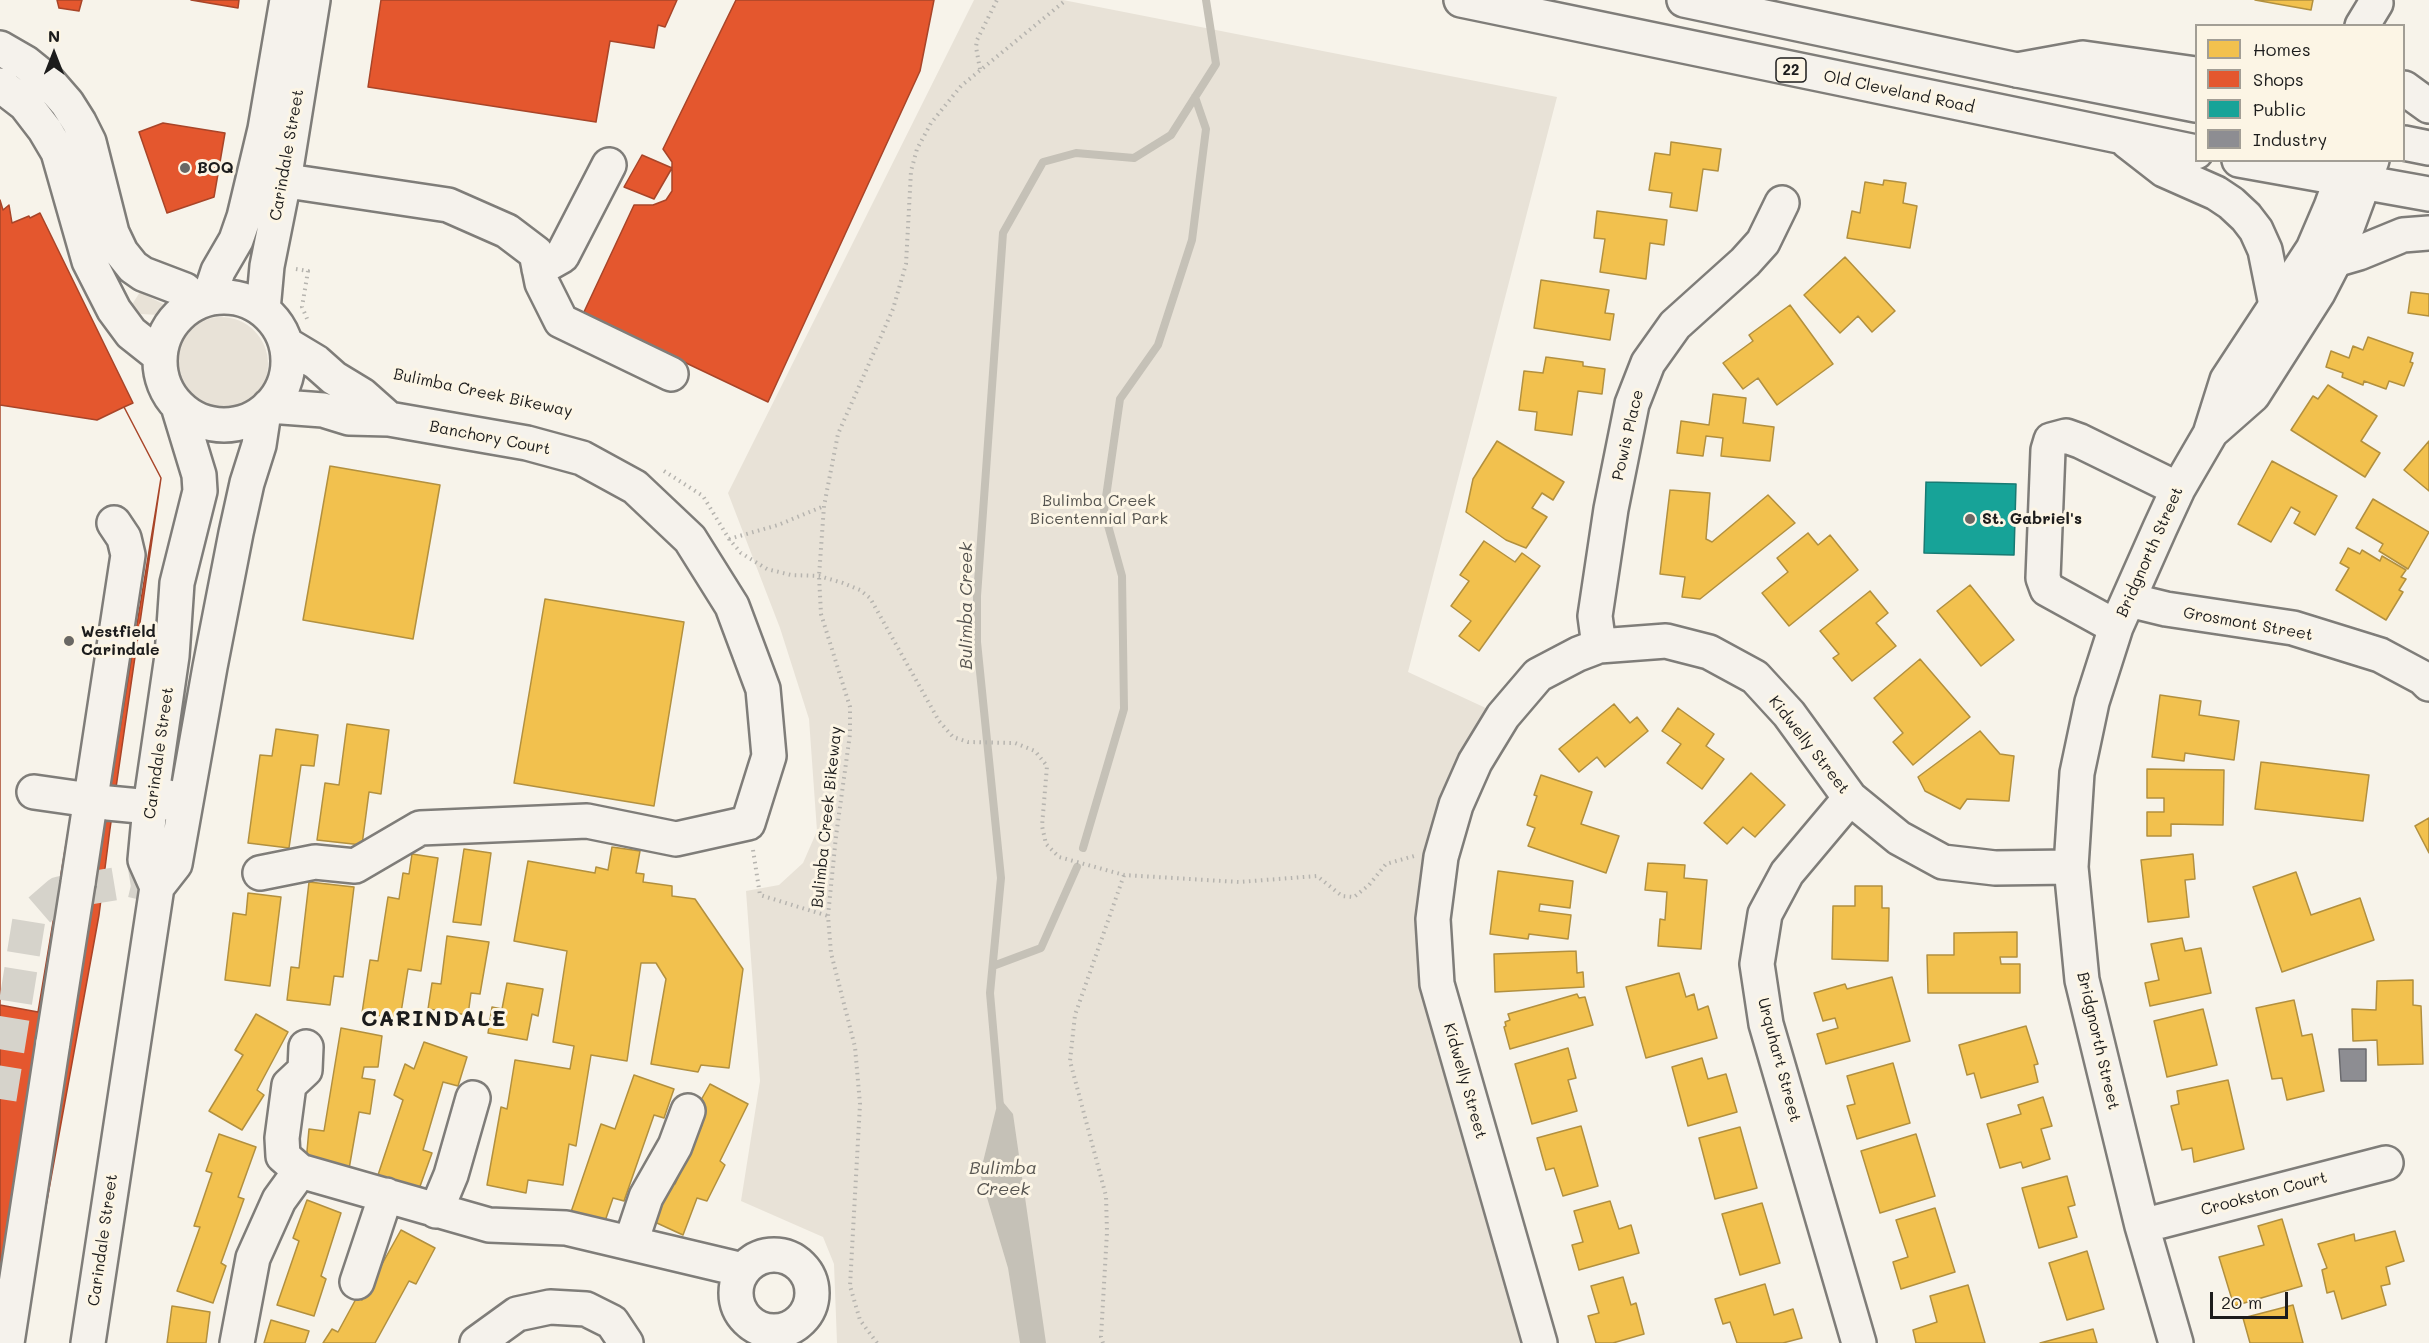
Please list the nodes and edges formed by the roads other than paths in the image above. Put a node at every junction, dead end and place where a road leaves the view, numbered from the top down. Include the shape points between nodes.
1 (287, 0) edge
2 (313, 0) edge
3 (1461, 0) edge
4 (1684, 0) edge
5 (0, 48) edge
6 (2017, 70) junction
7 (2195, 74) edge
8 (0, 85) edge
9 (2405, 89) edge
10 (2195, 105) edge
11 (2429, 106) edge
12 (2123, 137) junction
13 (2405, 143) edge
14 (2429, 148) edge
15 (2195, 152) edge
16 (2260, 162) edge
17 (609, 165) dead end
18 (2357, 171) edge
19 (269, 178) junction
20 (2429, 194) edge
21 (1782, 203) dead end
22 (2429, 233) edge
23 (2335, 260) junction
24 (539, 269) junction
25 (203, 300) junction
26 (2276, 305) junction
27 (263, 310) junction
28 (299, 336) junction
29 (160, 356) junction
30 (671, 374) dead end
31 (178, 406) junction
32 (266, 409) junction
33 (389, 419) junction
34 (2210, 434) junction
35 (2178, 489) junction
36 (114, 523) dead end
37 (2123, 613) junction
38 (1599, 646) junction
39 (2427, 677) edge
40 (192, 765) junction
41 (34, 792) dead end
42 (1850, 798) junction
43 (99, 802) junction
44 (150, 807) junction
45 (2071, 867) junction
46 (260, 873) dead end
47 (157, 887) junction
48 (306, 1047) dead end
49 (473, 1098) dead end
50 (688, 1111) dead end
51 (2386, 1163) dead end
52 (300, 1171) junction
53 (386, 1195) junction
54 (436, 1211) junction
55 (2142, 1226) junction
56 (631, 1242) junction
57 (743, 1269) junction
58 (357, 1282) dead end
59 (802, 1332) edge
60 (7, 1343) edge
61 (88, 1343) edge
62 (237, 1343) edge
63 (477, 1343) edge
64 (626, 1343) edge
65 (1540, 1343) edge
66 (1859, 1343) edge
67 (2176, 1343) edge

1 - 19 main road, Carindale Street via 265,129
2 - 19 main road, Carindale Street
3 - 12 main road, Old Cleveland Road / 22
4 - 6 main road
5 - 25 main road via 47,80 79,122 89,142 112,232 133,267
6 - 7 main road via 2083,57
6 - 10 main road
8 - 29 main road via 26,104 58,152 89,261 114,310 131,333
9 - 11 main road
12 - 15 main road, Old Cleveland Road / 22
12 - 26 main road via 2164,170 2216,193 2246,217 2265,250
13 - 14 main road
16 - 18 main road
17 - 24 main road via 562,256
18 - 20 main road
18 - 23 main road, Bridgnorth Street
18 - 26 main road, Bridgnorth Street
19 - 24 main road via 448,205 507,231 536,253
19 - 25 main road, Carindale Street
19 - 27 main road, Carindale Street
21 - 38 main road, Powis Place via 1763,242 1675,325 1648,363 1632,404 1611,509 1595,616
22 - 23 main road via 2403,235
23 - 34 main road, Bridgnorth Street via 2253,395
24 - 30 main road via 561,321
25 - 27 main road via 228,297
25 - 29 main road via 183,311 172,324
26 - 34 main road, Bridgnorth Street via 2227,380
27 - 28 main road via 277,325
28 - 32 main road via 288,361 286,378
28 - 33 main road via 316,362
29 - 31 main road via 162,378
31 - 32 main road via 191,416 223,424 242,422
31 - 44 main road, Carindale Street via 199,475 200,491 177,583 172,656
32 - 33 main road, Banchory Court via 323,410 348,418
32 - 40 main road, Carindale Street via 236,533
33 - 46 main road, Banchory Court via 527,443 582,458 635,487 690,539 732,606 764,689 768,756 748,823 676,839 586,821 420,828 356,866 315,862
34 - 35 main road, Bridgnorth Street
35 - 37 main road, Bridgnorth Street
35 - 37 main road, Grosmont Street via 2080,441 2066,436 2051,440 2043,578 2047,589
36 - 43 main road via 124,538 128,555
37 - 39 main road, Grosmont Street via 2166,609 2293,628 2380,655
37 - 45 main road, Bridgnorth Street via 2091,702 2077,773
38 - 42 main road, Kidwelly Street via 1666,641 1709,652 1755,677 1789,714
38 - 65 main road, Kidwelly Street via 1538,675 1503,716 1455,805 1441,857 1433,918 1437,984
40 - 44 main road via 175,780 168,799
40 - 47 main road, Carindale Street via 175,864
41 - 43 main road
42 - 45 main road, Kidwelly Street via 1899,838 1943,862 1995,868
42 - 66 main road, Urquhart Street via 1787,873 1765,914 1756,964 1766,1024
43 - 44 main road
43 - 60 main road, bridge via 53,1042
44 - 47 main road, Carindale Street via 145,860
45 - 55 main road, Bridgnorth Street via 2082,981
47 - 61 main road, Carindale Street
48 - 52 main road via 305,1070 289,1085 282,1138 283,1156
49 - 54 main road
50 - 56 main road via 675,1146 646,1197
51 - 55 main road, Crookston Court
52 - 53 main road
52 - 62 main road via 279,1200 254,1258
53 - 54 main road
53 - 58 main road
54 - 56 main road via 489,1225 566,1228
55 - 67 main road, Bridgnorth Street
56 - 57 main road
57 - 59 main road via 736,1297 739,1310 749,1322 772,1331
57 - 59 main road via 757,1258 776,1254 800,1264 813,1286 813,1299
63 - 64 main road via 517,1314 550,1307 586,1309 612,1322

